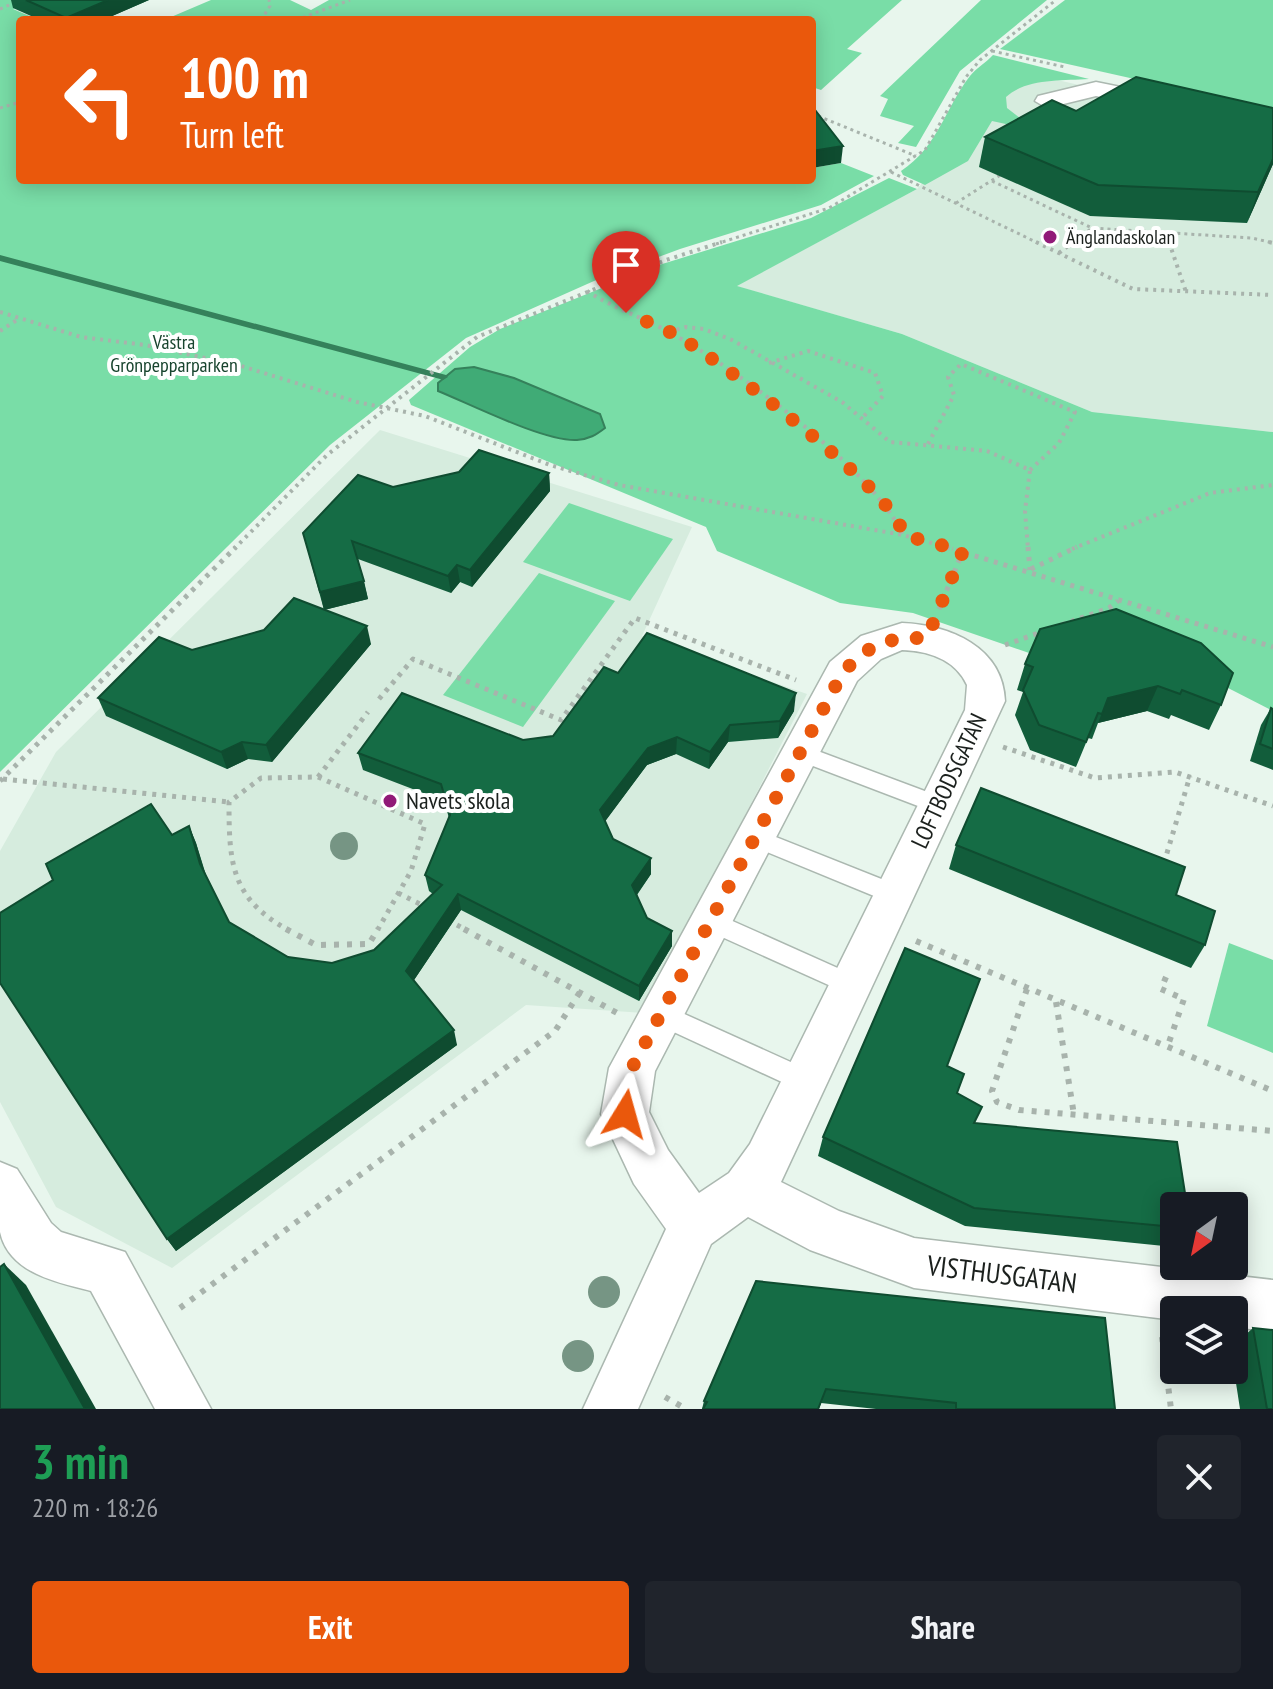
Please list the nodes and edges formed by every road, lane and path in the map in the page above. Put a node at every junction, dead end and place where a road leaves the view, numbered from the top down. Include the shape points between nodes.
1 (21, 0) edge
2 (350, 0) edge
3 (1056, 0) edge
4 (0, 9) edge
5 (307, 16) edge
6 (1047, 101) edge
7 (1186, 107) edge
8 (816, 115) edge
9 (917, 157) junction
10 (891, 172) junction
11 (1005, 172) edge
12 (992, 181) junction
13 (955, 203) junction
14 (1092, 228) junction
15 (1166, 233) junction
16 (1273, 243) edge
17 (1059, 253) junction
18 (587, 291) junction
19 (1186, 292) junction
20 (1273, 295) edge
21 (0, 312) edge
22 (17, 320) junction
23 (0, 331) edge
24 (669, 332) junction
25 (768, 363) junction
26 (386, 409) junction
27 (862, 418) junction
28 (927, 444) junction
29 (1030, 470) junction
30 (1273, 485) edge
31 (903, 535) junction
32 (963, 551) junction
33 (1030, 570) junction
34 (1118, 601) junction
35 (927, 638) junction
36 (1273, 647) edge
37 (974, 665) junction
38 (831, 694) junction
39 (379, 699) dead end
40 (368, 712) dead end
41 (972, 736) junction
42 (799, 752) junction
43 (1190, 776) junction
44 (318, 777) junction
45 (1, 780) edge
46 (229, 802) junction
47 (939, 805) junction
48 (1273, 806) edge
49 (753, 837) junction
50 (1163, 868) edge
51 (398, 893) junction
52 (432, 910) edge
53 (888, 910) junction
54 (710, 921) junction
55 (457, 925) dead end
56 (1166, 977) dead end
57 (852, 985) junction
58 (1027, 989) junction
59 (580, 992) junction
60 (1056, 1001) junction
61 (656, 1022) junction
62 (1168, 1045) junction
63 (806, 1081) junction
64 (1273, 1091) edge
65 (1074, 1115) junction
66 (1273, 1131) edge
67 (0, 1186) edge
68 (746, 1190) junction
69 (693, 1226) junction
70 (1155, 1293) junction
71 (1273, 1306) edge
72 (143, 1335) junction
73 (184, 1409) edge
74 (610, 1409) edge
75 (1171, 1409) edge

1 - 4 path
2 - 5 path
3 - 9 path via 980,60
6 - 7 street via 1096,89
8 - 9 path
9 - 10 path
10 - 13 path
10 - 18 path via 810,217 666,260
11 - 12 path
12 - 13 path
12 - 14 path
13 - 17 path
14 - 15 path
14 - 17 path
15 - 16 path
15 - 19 path
17 - 19 path via 1133,289
18 - 24 path
18 - 26 path via 489,330
19 - 20 path
21 - 22 path
22 - 23 path
22 - 26 path via 238,365
24 - 25 path via 704,329
24 - 31 path via 748,386 866,482 897,517
25 - 27 path
25 - 27 path via 808,351 875,373 883,396
26 - 31 path via 425,416 550,465 619,485
26 - 45 path via 327,455
27 - 28 path via 890,442
28 - 29 path via 987,451
28 - 29 path via 954,395 948,377 961,364 1075,412 1059,443
29 - 33 path via 1025,511
30 - 33 path via 1210,493
31 - 32 path
32 - 33 path
32 - 35 path
33 - 34 path
34 - 36 path
34 - 37 path via 1020,637
35 - 37 street
35 - 38 street via 890,638 864,651
37 - 41 street, LOFTBODSGATAN via 983,673 987,700
38 - 39 path via 635,618 561,720 413,659
38 - 42 street
40 - 44 path
41 - 43 path via 1095,778 1160,770
41 - 47 street, LOFTBODSGATAN
42 - 47 lane
42 - 49 street
43 - 48 path
43 - 50 path
44 - 46 path via 261,778
44 - 51 path via 425,824 411,871
45 - 46 path
46 - 51 path via 229,843 239,889 282,927 316,945 369,944
47 - 53 street, LOFTBODSGATAN
49 - 53 lane
49 - 54 street
51 - 52 path
53 - 57 street, LOFTBODSGATAN
53 - 58 path
54 - 57 lane
54 - 61 street
55 - 59 path
56 - 62 path via 1161,989 1184,999
57 - 63 street, LOFTBODSGATAN
58 - 60 path
58 - 65 path via 992,1091 1007,1107
59 - 61 path
59 - 72 path via 555,1031
60 - 62 path
60 - 65 path
61 - 63 lane
61 - 69 street via 632,1068 625,1114 651,1167
62 - 64 path
63 - 68 street, LOFTBODSGATAN via 767,1161
65 - 66 path
67 - 72 street via 33,1241 48,1254 107,1270
68 - 69 street, LOFTBODSGATAN
68 - 70 street, VISTHUSGATAN via 828,1232 914,1263
69 - 74 street
70 - 71 street, VISTHUSGATAN
70 - 75 path
72 - 73 street

